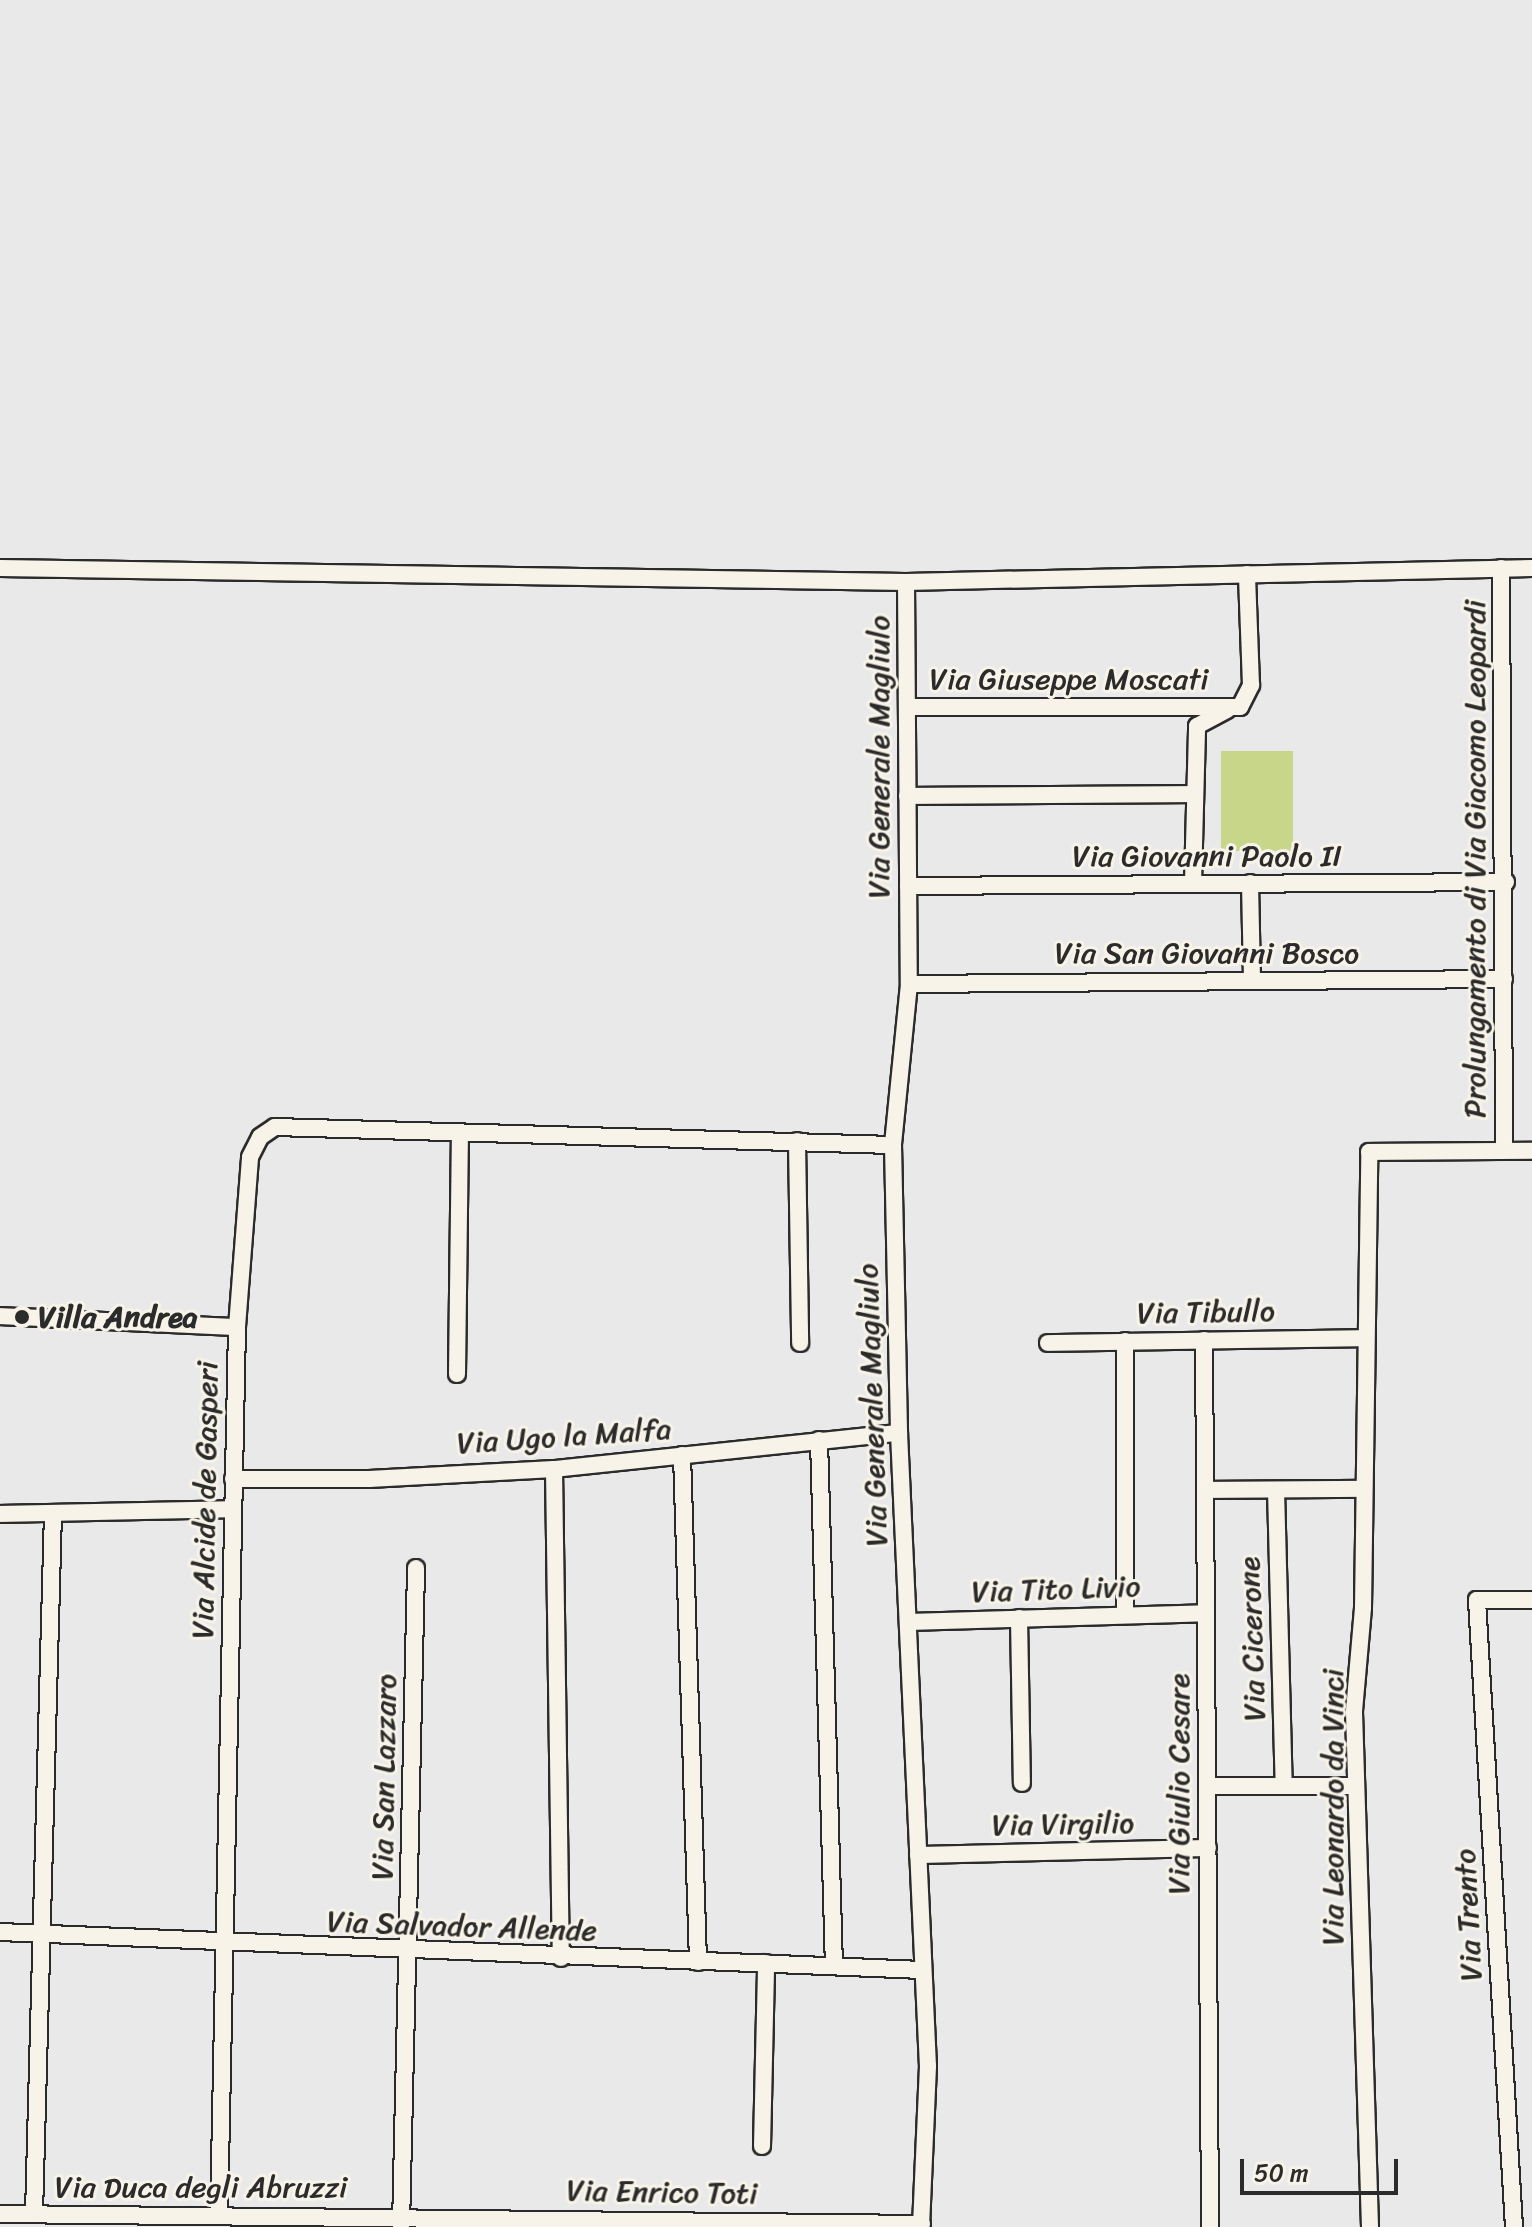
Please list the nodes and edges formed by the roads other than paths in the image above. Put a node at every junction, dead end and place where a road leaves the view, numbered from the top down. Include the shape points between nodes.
1 (0, 568) edge
2 (1501, 568) junction
3 (1532, 568) edge
4 (1247, 574) junction
5 (906, 582) junction
6 (907, 707) junction
7 (1240, 707) junction
8 (1195, 794) junction
9 (907, 796) junction
10 (1506, 882) junction
11 (1193, 883) junction
12 (1250, 883) junction
13 (908, 886) junction
14 (1504, 979) junction
15 (1252, 981) junction
16 (909, 984) junction
17 (460, 1132) junction
18 (797, 1141) junction
19 (893, 1145) junction
20 (1504, 1150) junction
21 (1532, 1151) edge
22 (0, 1316) edge
23 (237, 1327) junction
24 (1366, 1338) junction
25 (1204, 1340) junction
26 (1125, 1341) junction
27 (800, 1343) dead end
28 (1048, 1343) dead end
29 (457, 1374) dead end
30 (899, 1433) junction
31 (819, 1440) junction
32 (682, 1455) junction
33 (554, 1469) junction
34 (233, 1479) junction
35 (1364, 1489) junction
36 (1205, 1490) junction
37 (1276, 1490) junction
38 (233, 1509) junction
39 (53, 1513) junction
40 (0, 1514) edge
41 (416, 1568) dead end
42 (1532, 1600) edge
43 (1206, 1613) junction
44 (1125, 1615) junction
45 (1019, 1618) junction
46 (908, 1622) junction
47 (1022, 1783) dead end
48 (1208, 1786) junction
49 (1284, 1786) junction
50 (1356, 1786) junction
51 (1208, 1848) junction
52 (918, 1855) junction
53 (0, 1932) edge
54 (40, 1934) junction
55 (223, 1945) junction
56 (408, 1952) junction
57 (561, 1958) junction
58 (698, 1962) junction
59 (766, 1963) junction
60 (834, 1966) junction
61 (922, 1970) junction
62 (762, 2146) dead end
63 (0, 2214) edge
64 (34, 2214) junction
65 (219, 2216) junction
66 (401, 2221) edge
67 (922, 2226) edge
68 (1210, 2227) edge
69 (1370, 2227) edge
70 (1514, 2227) edge

1 - 5 street
2 - 3 street
2 - 4 street
2 - 10 street, Prolungamento di Via Giacomo Leopardi
4 - 5 street
4 - 7 street, Via Giuseppe Moscati via 1251,685
5 - 6 street, Via Generale Magliulo
6 - 7 street, Via Giuseppe Moscati
6 - 9 street, Via Generale Magliulo
7 - 8 street via 1215,712 1197,726
8 - 9 street
8 - 11 street
9 - 13 street, Via Generale Magliulo
10 - 12 street, Via Giovanni Paolo II
10 - 14 street, Prolungamento di Via Giacomo Leopardi
11 - 12 street, Via Giovanni Paolo II
11 - 13 street, Via Giovanni Paolo II
12 - 15 street
13 - 16 street, Via Generale Magliulo
14 - 15 street, Via San Giovanni Bosco
14 - 20 street, Prolungamento di Via Giacomo Leopardi
15 - 16 street, Via San Giovanni Bosco
16 - 19 street, Via Generale Magliulo
17 - 18 street, Via Alcide de Gasperi
17 - 23 street, Via Alcide de Gasperi via 275,1127 260,1137 250,1157
17 - 29 street
18 - 19 street, Via Alcide de Gasperi
18 - 27 street
19 - 30 street, Via Generale Magliulo
20 - 21 street, Prolungamento di Via Giacomo Leopardi
20 - 24 street, Prolungamento di Via Giacomo Leopardi via 1369,1152
22 - 23 street
23 - 34 street, Via Alcide de Gasperi
24 - 25 street, Via Tibullo
24 - 35 street, Via Leonardo da Vinci
25 - 26 street, Via Tibullo
25 - 36 street, Via Giulio Cesare
26 - 28 street, Via Tibullo
26 - 44 street
30 - 31 street, Via Ugo la Malfa
30 - 46 street, Via Generale Magliulo
31 - 32 street, Via Ugo la Malfa
31 - 60 street
32 - 33 street, Via Ugo la Malfa
32 - 58 street
33 - 34 street, Via Ugo la Malfa via 369,1479
33 - 57 street
34 - 38 street, Via Alcide de Gasperi
35 - 37 street
35 - 50 street, Via Leonardo da Vinci via 1363,1608 1354,1711
36 - 37 street
36 - 43 street, Via Giulio Cesare
37 - 49 street, Via Cicerone
38 - 39 street
38 - 55 street, Via Alcide de Gasperi
39 - 40 street
39 - 54 street
41 - 56 street, Via San Lazzaro
42 - 70 street, Via Trento via 1477,1600
43 - 44 street, Via Tito Livio
43 - 48 street, Via Giulio Cesare
44 - 45 street, Via Tito Livio
45 - 46 street, Via Tito Livio
45 - 47 street
46 - 52 street, Via Generale Magliulo
48 - 49 street
48 - 51 street, Via Giulio Cesare
49 - 50 street
50 - 69 street, Via Leonardo da Vinci
51 - 52 street, Via Virgilio
51 - 68 street, Via Giulio Cesare
52 - 61 street, Via Generale Magliulo
53 - 54 street, Via Salvador Allende
54 - 55 street, Via Salvador Allende
54 - 64 street
55 - 56 street, Via Salvador Allende
55 - 65 street, Via Alcide de Gasperi
56 - 57 street, Via Salvador Allende
56 - 66 street, Via San Lazzaro
57 - 58 street, Via Salvador Allende
58 - 59 street, Via Salvador Allende
59 - 60 street, Via Salvador Allende
59 - 62 street
60 - 61 street, Via Salvador Allende
61 - 67 street, Via Generale Magliulo via 928,2066
63 - 64 street, Via Duca degli Abruzzi
64 - 65 street, Via Duca degli Abruzzi
65 - 66 street, Via Duca degli Abruzzi
66 - 67 street, Via Enrico Toti

